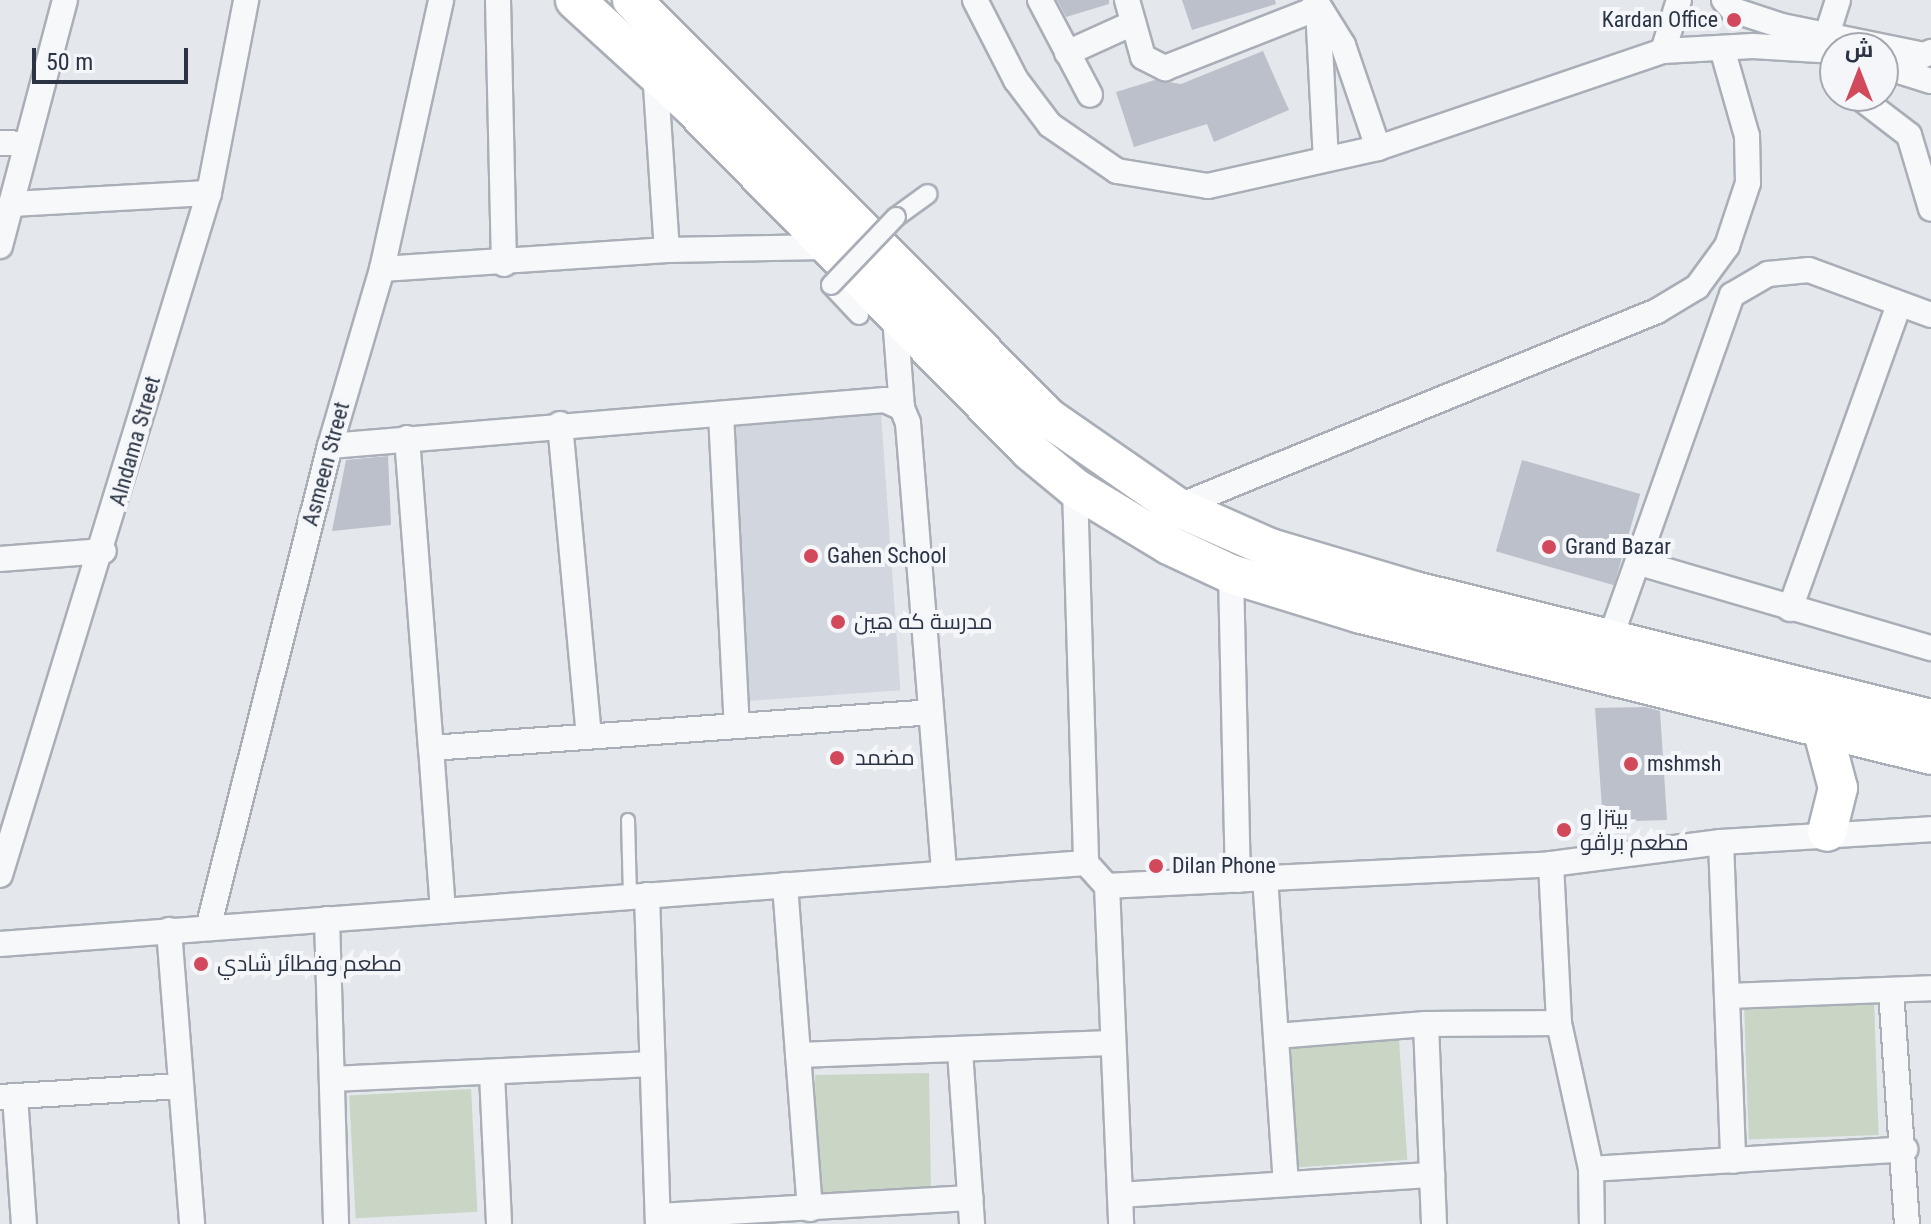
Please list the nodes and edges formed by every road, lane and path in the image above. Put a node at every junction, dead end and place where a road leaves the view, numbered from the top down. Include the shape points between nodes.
1 (65, 0) edge
2 (246, 0) edge
3 (441, 0) edge
4 (498, 0) edge
5 (575, 0) edge
6 (632, 0) edge
7 (975, 0) edge
8 (1040, 0) edge
9 (1679, 0) edge
10 (1724, 0) edge
11 (1838, 0) edge
12 (1317, 4) edge
13 (1129, 12) edge
14 (1832, 32) edge
15 (1819, 45) edge
16 (1722, 48) junction
17 (1819, 49) edge
18 (1663, 51) junction
19 (1931, 52) edge
20 (1067, 53) junction
21 (1899, 53) edge
22 (655, 71) junction
23 (1899, 71) edge
24 (1931, 81) edge
25 (1090, 95) dead end
26 (1879, 112) edge
27 (0, 143) edge
28 (26, 144) junction
29 (1378, 148) junction
30 (1326, 159) junction
31 (209, 193) junction
32 (928, 194) dead end
33 (11, 204) junction
34 (1931, 209) edge
35 (0, 246) edge
36 (824, 247) junction
37 (667, 250) junction
38 (504, 264) junction
39 (382, 269) junction
40 (1899, 304) junction
41 (1931, 315) edge
42 (877, 316) junction
43 (902, 408) junction
44 (721, 414) junction
45 (560, 424) junction
46 (407, 438) junction
47 (330, 446) junction
48 (1075, 488) junction
49 (1177, 507) junction
50 (104, 551) junction
51 (0, 559) edge
52 (1640, 563) junction
53 (1231, 574) junction
54 (1790, 609) junction
55 (1609, 642) junction
56 (1931, 648) edge
57 (929, 712) junction
58 (1931, 719) edge
59 (737, 726) junction
60 (1822, 728) junction
61 (589, 734) junction
62 (431, 748) junction
63 (1931, 755) edge
64 (628, 820) dead end
65 (1931, 829) edge
66 (1827, 832) junction
67 (1721, 842) junction
68 (1086, 863) junction
69 (1551, 864) junction
70 (944, 874) junction
71 (0, 875) edge
72 (1265, 877) junction
73 (1238, 880) junction
74 (785, 885) junction
75 (1107, 886) junction
76 (638, 896) junction
77 (443, 911) junction
78 (327, 919) junction
79 (208, 928) junction
80 (169, 930) junction
81 (0, 944) edge
82 (1931, 988) edge
83 (1891, 990) junction
84 (1727, 996) junction
85 (1559, 1023) junction
86 (1426, 1024) junction
87 (1276, 1036) junction
88 (1112, 1043) junction
89 (960, 1051) junction
90 (798, 1055) junction
91 (651, 1064) junction
92 (492, 1074) junction
93 (333, 1079) junction
94 (178, 1086) junction
95 (8, 1097) edge
96 (1905, 1149) junction
97 (1733, 1161) junction
98 (1591, 1169) junction
99 (1432, 1175) junction
100 (1286, 1183) junction
101 (1120, 1195) junction
102 (970, 1198) junction
103 (810, 1209) junction
104 (658, 1220) edge
105 (24, 1224) edge
106 (192, 1224) edge
107 (336, 1224) edge
108 (499, 1224) edge
109 (972, 1224) edge
110 (1121, 1224) edge
111 (1434, 1224) edge
112 (1592, 1224) edge
113 (1907, 1224) edge

1 - 28 street
2 - 31 street, Alndama Street
3 - 39 street, Asmeen Street
4 - 38 street
5 - 22 main road
6 - 49 main road via 1050,419
7 - 30 street via 1016,80 1050,125 1117,171 1208,186
8 - 20 street
9 - 18 street
10 - 15 street via 1733,10
11 - 14 street
12 - 13 street via 1165,68 1143,57
12 - 29 street via 1343,45
12 - 30 street
13 - 20 street
16 - 17 street
16 - 18 street
16 - 49 street via 1747,136 1748,183 1727,246 1697,287 1657,311
18 - 29 street
19 - 21 street
20 - 25 street
22 - 36 main road
22 - 37 street
23 - 24 street
26 - 34 street via 1909,135
27 - 28 street
28 - 33 street
29 - 30 street
31 - 33 street
31 - 50 street, Alndama Street
32 - 42 street, bridge via 896,217 831,285
33 - 35 street
36 - 37 street
36 - 42 main road
37 - 38 street
38 - 39 street
39 - 47 street, Asmeen Street
40 - 41 street
40 - 52 street via 1809,270 1768,274 1732,295
40 - 54 street
42 - 43 street
42 - 48 main road
43 - 44 street via 885,400
43 - 57 street via 908,423
44 - 45 street
44 - 59 street
45 - 46 street
45 - 61 street
46 - 47 street
46 - 62 street
47 - 79 street, Asmeen Street
48 - 53 main road
48 - 68 street
49 - 55 main road via 1286,554
50 - 51 street
50 - 71 street, Alndama Street
52 - 54 street
52 - 55 street
53 - 60 main road via 1361,614
53 - 73 street
54 - 56 street
55 - 58 main road
57 - 59 street
57 - 70 street
59 - 61 street
60 - 63 main road
60 - 66 main road via 1838,788
61 - 62 street
62 - 77 street
64 - 76 lane
65 - 66 street
66 - 67 street
67 - 69 street
67 - 84 street
68 - 70 street
68 - 75 street
69 - 72 street
69 - 85 street
70 - 74 street
72 - 73 street
72 - 87 street
73 - 75 street
74 - 76 street
74 - 90 street
75 - 88 street
76 - 77 street
76 - 91 street
77 - 78 street
78 - 79 street
78 - 93 street
79 - 80 street
80 - 81 street
80 - 94 street
82 - 83 street
83 - 84 street
83 - 96 street
84 - 97 street
85 - 86 street
85 - 98 street
86 - 87 street
86 - 99 street
87 - 100 street
88 - 89 street
88 - 101 street
89 - 90 street
89 - 102 street
90 - 103 street
91 - 92 street
91 - 104 street
92 - 93 street
92 - 108 street
93 - 107 street
94 - 95 street
94 - 106 street
95 - 105 street
96 - 97 street
96 - 113 street
97 - 98 street
98 - 112 street
99 - 100 street
99 - 111 street
100 - 101 street
101 - 110 street
102 - 103 street
102 - 109 street
103 - 104 street

